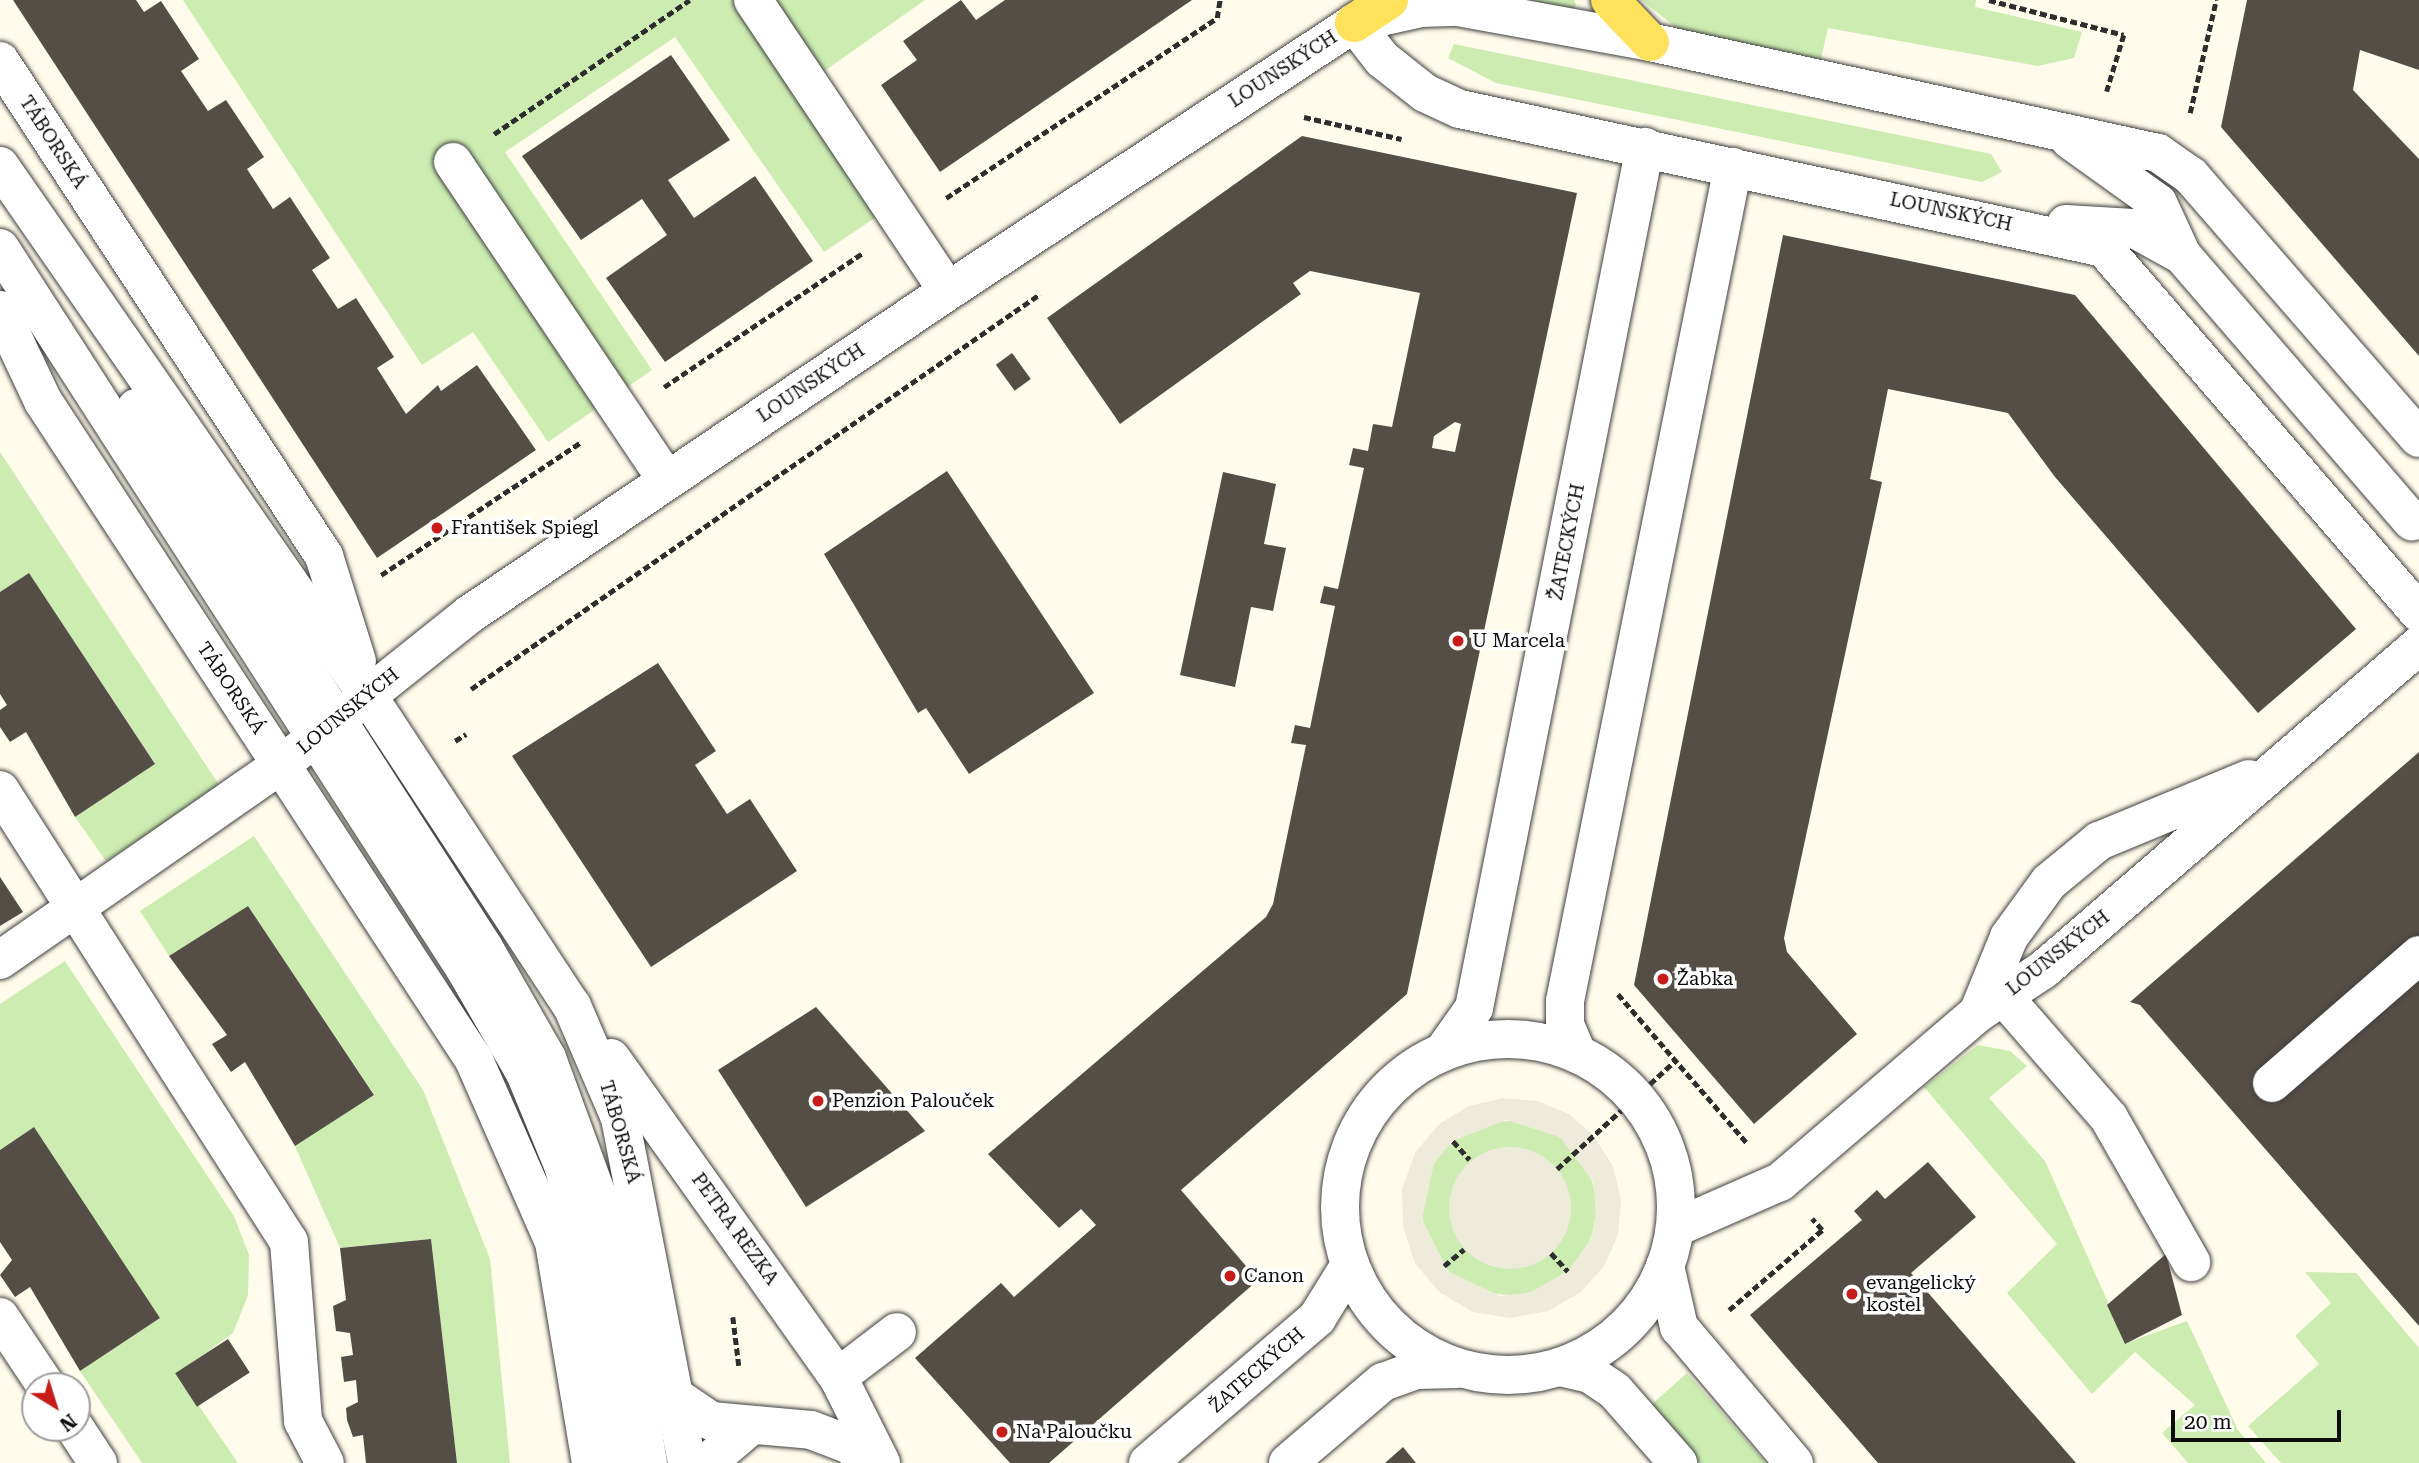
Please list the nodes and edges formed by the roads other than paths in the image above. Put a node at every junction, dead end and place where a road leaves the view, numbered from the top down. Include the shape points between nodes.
1 (753, 0) edge
2 (1389, 0) edge
3 (1611, 0) edge
4 (1354, 12) edge
5 (1650, 42) junction
6 (0, 61) edge
7 (2056, 131) junction
8 (1645, 147) junction
9 (453, 162) road end
10 (0, 166) edge
11 (1733, 167) junction
12 (0, 198) edge
13 (2032, 229) junction
14 (0, 248) edge
15 (2182, 255) junction
16 (948, 291) junction
17 (0, 310) edge
18 (0, 366) edge
19 (43, 401) junction
20 (2419, 438) edge
21 (667, 480) junction
22 (2412, 521) dead end
23 (2419, 612) edge
24 (2419, 645) edge
25 (368, 696) junction
26 (327, 728) junction
27 (282, 764) junction
28 (2280, 766) junction
29 (0, 790) edge
30 (77, 907) junction
31 (2419, 955) edge
32 (0, 960) edge
33 (1991, 1005) junction
34 (572, 1006) junction
35 (1443, 1052) junction
36 (1577, 1054) junction
37 (474, 1060) junction
38 (2272, 1083) dead end
39 (563, 1165) junction
40 (1675, 1228) junction
41 (2191, 1262) dead end
42 (1350, 1265) junction
43 (1665, 1266) junction
44 (596, 1301) junction
45 (0, 1317) edge
46 (897, 1332) dead end
47 (634, 1362) junction
48 (1560, 1367) junction
49 (1462, 1369) junction
50 (37, 1372) edge
51 (838, 1377) junction
52 (676, 1398) junction
53 (748, 1428) junction
54 (84, 1442) edge
55 (98, 1463) edge
56 (326, 1463) edge
57 (591, 1463) edge
58 (620, 1463) edge
59 (648, 1463) edge
60 (687, 1463) edge
61 (707, 1463) edge
62 (873, 1463) edge
63 (881, 1463) edge
64 (1149, 1463) edge
65 (1289, 1463) edge
66 (1678, 1463) edge
67 (1794, 1463) edge

1 - 16 street
2 - 4 main road
3 - 5 main road
4 - 5 street, LOUNSKÝCH via 1458,7
4 - 8 street, LOUNSKÝCH via 1382,60 1425,93 1460,109
4 - 16 street, LOUNSKÝCH
5 - 7 street, LOUNSKÝCH
6 - 25 street, TÁBORSKÁ via 324,556
7 - 15 street via 2158,203
7 - 20 street, LOUNSKÝCH via 2134,146 2183,169
8 - 11 street, LOUNSKÝCH
8 - 35 street, ŽATECKÝCH via 1474,1008
9 - 21 street
10 - 25 street, TÁBORSKÁ
11 - 13 street, LOUNSKÝCH
11 - 36 street via 1565,1001
12 - 26 street
13 - 15 street via 2107,222
13 - 23 street, LOUNSKÝCH via 2086,240 2115,259
14 - 26 street
15 - 22 street
16 - 21 street, LOUNSKÝCH
17 - 19 street, TÁBORSKÁ
18 - 19 street
19 - 27 street, TÁBORSKÁ
21 - 25 street, LOUNSKÝCH via 460,621
24 - 28 street, LOUNSKÝCH
25 - 26 street, LOUNSKÝCH
25 - 34 street, TÁBORSKÁ
26 - 27 street, LOUNSKÝCH
26 - 39 street via 495,1019
26 - 47 street via 507,985 565,1094 609,1227
27 - 30 street, LOUNSKÝCH
27 - 37 street, TÁBORSKÁ
28 - 33 street, LOUNSKÝCH via 2043,970
28 - 33 street via 2099,841 2049,883 2009,937
29 - 30 street
30 - 32 street, LOUNSKÝCH
30 - 56 street via 289,1242 303,1421
31 - 38 street
33 - 40 street, LOUNSKÝCH via 1780,1182
33 - 41 street via 2109,1118
34 - 51 street, PETRA REZKA
34 - 52 street, TÁBORSKÁ via 620,1118
35 - 36 street, ŽATECKÝCH via 1487,1040 1534,1040
35 - 42 street, ŽATECKÝCH via 1399,1078 1365,1117 1345,1164 1340,1215
36 - 40 street, ŽATECKÝCH via 1636,1097 1661,1136 1671,1170
37 - 39 street, TÁBORSKÁ
37 - 57 street, TÁBORSKÁ via 554,1242
39 - 44 street
40 - 43 street, ŽATECKÝCH
42 - 49 street, ŽATECKÝCH via 1393,1331
42 - 64 street, ŽATECKÝCH via 1317,1318
43 - 48 street, ŽATECKÝCH via 1624,1329
43 - 67 street, ŽATECKÝCH via 1679,1327
44 - 47 street
44 - 58 street
45 - 50 street
46 - 51 street
47 - 52 street
47 - 59 street
48 - 49 street, ŽATECKÝCH via 1512,1375
48 - 66 street, ŽATECKÝCH via 1590,1374 1615,1391
49 - 65 street, ŽATECKÝCH via 1416,1370 1383,1382
51 - 63 street, PETRA REZKA
52 - 53 street via 712,1421
52 - 60 street, TÁBORSKÁ
53 - 61 street
53 - 62 street via 819,1432
54 - 55 street

